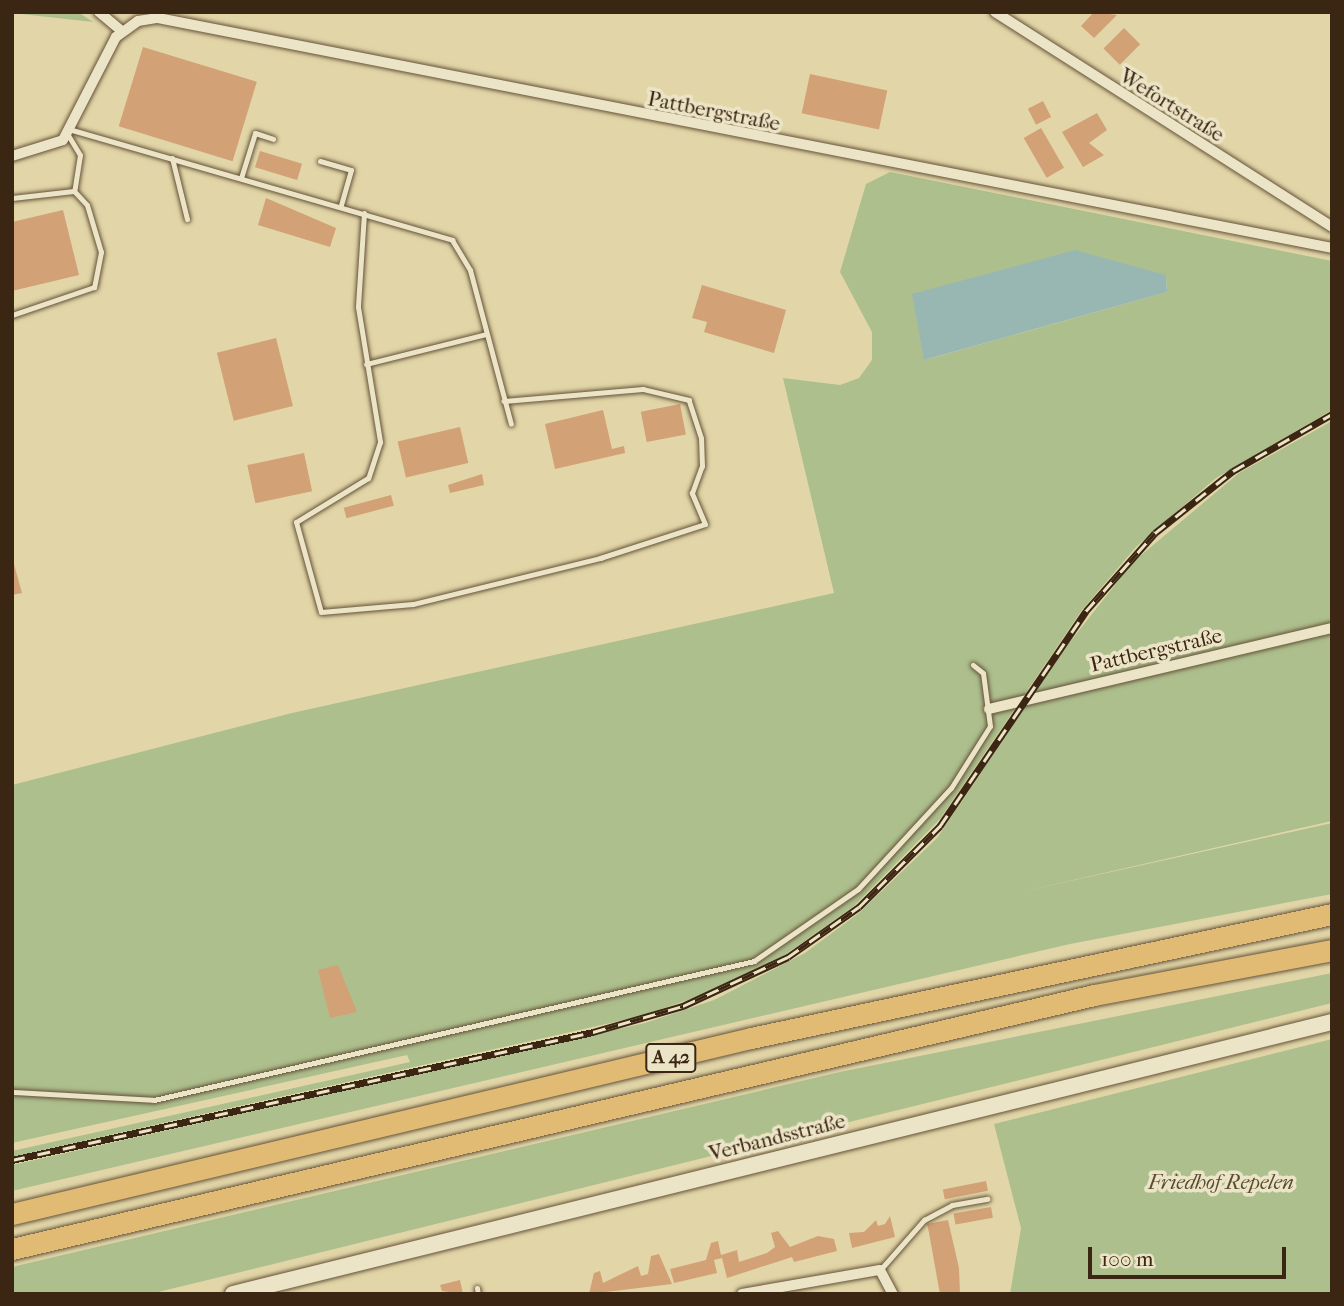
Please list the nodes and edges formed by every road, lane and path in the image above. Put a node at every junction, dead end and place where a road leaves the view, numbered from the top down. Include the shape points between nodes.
1 (99, 12) edge
2 (995, 12) edge
3 (170, 16) edge
4 (1018, 18) edge
5 (122, 31) junction
6 (70, 132) junction
7 (273, 139) dead end
8 (12, 156) edge
9 (172, 158) junction
10 (320, 161) dead end
11 (241, 177) junction
12 (74, 191) junction
13 (12, 198) edge
14 (341, 206) junction
15 (364, 213) junction
16 (187, 219) dead end
17 (1332, 227) edge
18 (1332, 248) edge
19 (12, 315) edge
20 (486, 334) junction
21 (366, 364) junction
22 (505, 401) junction
23 (511, 424) dead end
24 (1332, 628) edge
25 (973, 664) dead end
26 (989, 709) junction
27 (1332, 914) edge
28 (1332, 950) edge
29 (1332, 1022) edge
30 (12, 1092) edge
31 (987, 1199) dead end
32 (12, 1214) edge
33 (12, 1249) edge
34 (880, 1270) junction
35 (233, 1294) edge
36 (742, 1294) edge
37 (893, 1294) edge

1 - 5 street
2 - 4 street, Wefortstraße
3 - 5 street, Pattbergstraße via 138,21
3 - 18 street, Pattbergstraße
4 - 17 street, Wefortstraße via 1079,70
5 - 6 street
6 - 8 street
6 - 9 lane
6 - 12 lane via 80,155
7 - 11 lane via 255,133
9 - 11 lane
9 - 16 lane
10 - 14 lane via 351,170
11 - 14 lane
12 - 13 lane
12 - 19 lane via 88,205 101,252 94,288
14 - 15 lane
15 - 20 lane via 461,248
15 - 21 lane via 358,296
20 - 21 lane
20 - 22 lane
21 - 22 lane via 380,442 378,463 368,478 296,522 321,612 412,604 600,558 705,524 692,493 702,466 701,438 689,400 643,389
22 - 23 lane
24 - 26 street, Pattbergstraße
25 - 26 lane via 983,673
26 - 30 lane via 988,733 908,839 817,923 736,969 155,1100
27 - 32 highway, A 42 via 751,1038
28 - 33 highway, A 42 via 1080,998
29 - 35 main road, Verbandsstraße
31 - 34 lane via 952,1205 924,1220
34 - 36 street
34 - 37 street

